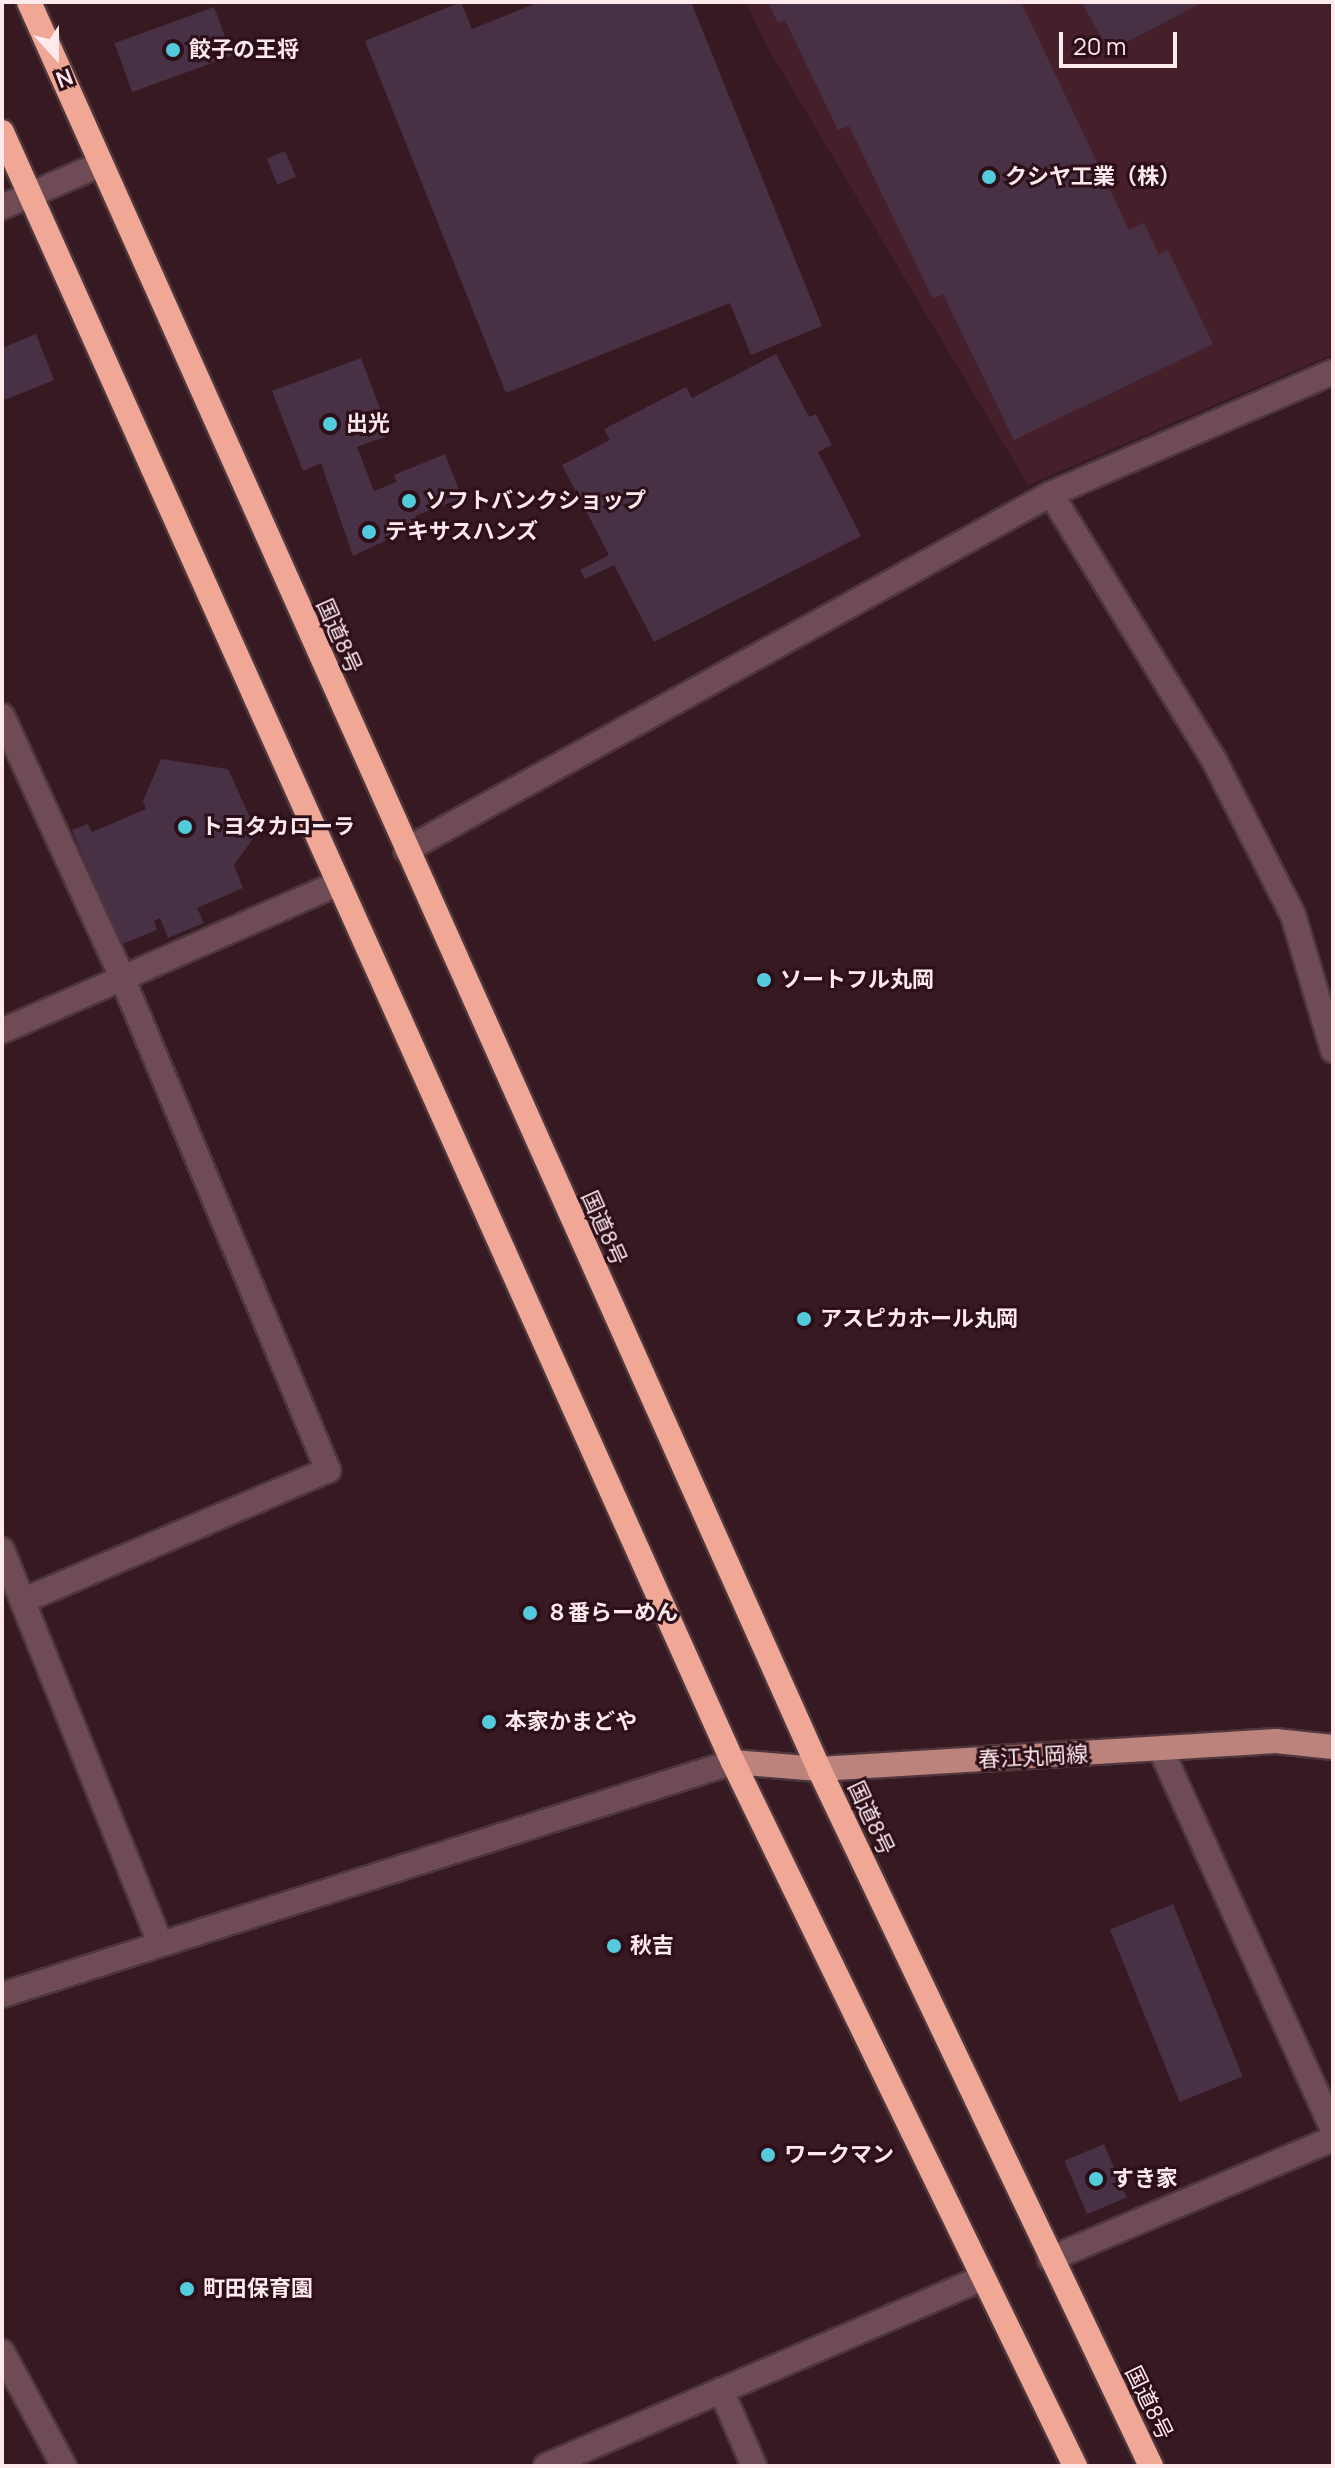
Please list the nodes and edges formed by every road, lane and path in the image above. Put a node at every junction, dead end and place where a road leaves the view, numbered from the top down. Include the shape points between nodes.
1 (29, 2) edge
2 (2, 132) edge
3 (101, 164) junction
4 (29, 195) junction
5 (2, 207) edge
6 (1333, 372) edge
7 (1051, 494) junction
8 (2, 716) edge
9 (406, 850) junction
10 (337, 884) junction
11 (121, 975) junction
12 (2, 1031) edge
13 (1333, 1050) edge
14 (2, 1550) edge
15 (24, 1600) junction
16 (1333, 1747) edge
17 (1161, 1750) junction
18 (733, 1762) junction
19 (819, 1769) junction
20 (159, 1941) junction
21 (2, 1995) edge
22 (1333, 2129) edge
23 (1333, 2139) edge
24 (1050, 2259) junction
25 (982, 2278) junction
26 (2, 2352) edge
27 (721, 2390) junction
28 (64, 2466) edge
29 (546, 2466) edge
30 (754, 2466) edge
31 (1075, 2466) edge
32 (1151, 2466) edge

1 - 3 highway, 国道8号
2 - 4 highway
3 - 4 street
3 - 9 highway, 国道8号
4 - 5 street
4 - 10 highway
6 - 7 street
7 - 9 street
7 - 13 street via 1214,760 1293,915
8 - 11 street
9 - 19 highway, 国道8号
10 - 11 street
10 - 18 highway
11 - 12 street
11 - 15 street via 328,1470
14 - 15 street
15 - 20 street
16 - 17 main road, 春江丸岡線 via 1276,1741
17 - 19 main road, 春江丸岡線
17 - 22 street
18 - 19 main road, 春江丸岡線
18 - 20 street
18 - 25 highway
19 - 24 highway, 国道8号
20 - 21 street
23 - 24 street
24 - 32 highway, 国道8号
25 - 27 street
25 - 31 highway
26 - 28 street
27 - 29 street
27 - 30 street

